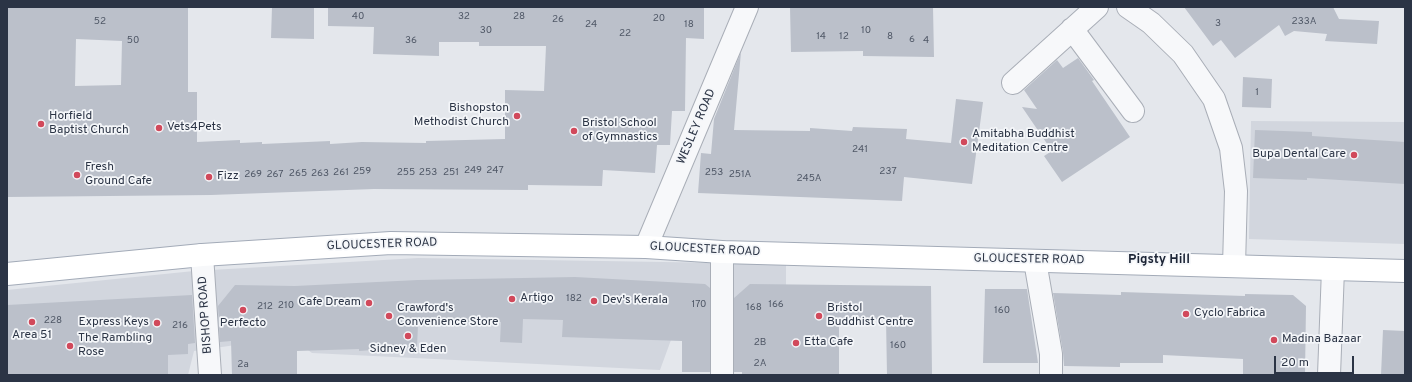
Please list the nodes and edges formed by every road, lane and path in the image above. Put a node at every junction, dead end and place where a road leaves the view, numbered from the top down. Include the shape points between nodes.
1 (748, 7) edge
2 (1096, 7) edge
3 (1128, 7) edge
4 (1072, 29) junction
5 (1013, 83) dead end
6 (1133, 111) dead end
7 (646, 247) junction
8 (722, 252) junction
9 (202, 255) junction
10 (1035, 261) junction
11 (1234, 266) junction
12 (1333, 269) junction
13 (1405, 271) edge
14 (7, 274) edge
15 (210, 375) edge
16 (722, 375) edge
17 (1051, 375) edge
18 (1329, 375) edge

1 - 7 street, WESLEY ROAD
2 - 4 street
3 - 11 street via 1151,22 1183,54 1214,99 1231,148 1236,191
4 - 5 street
4 - 6 street
7 - 8 main road, GLOUCESTER ROAD
7 - 9 main road, GLOUCESTER ROAD via 391,242
8 - 10 main road, GLOUCESTER ROAD
8 - 16 street
9 - 14 main road, GLOUCESTER ROAD
9 - 15 street, BISHOP ROAD
10 - 11 main road, GLOUCESTER ROAD
10 - 17 street via 1051,354
11 - 12 main road, GLOUCESTER ROAD
12 - 13 main road, GLOUCESTER ROAD
12 - 18 street

